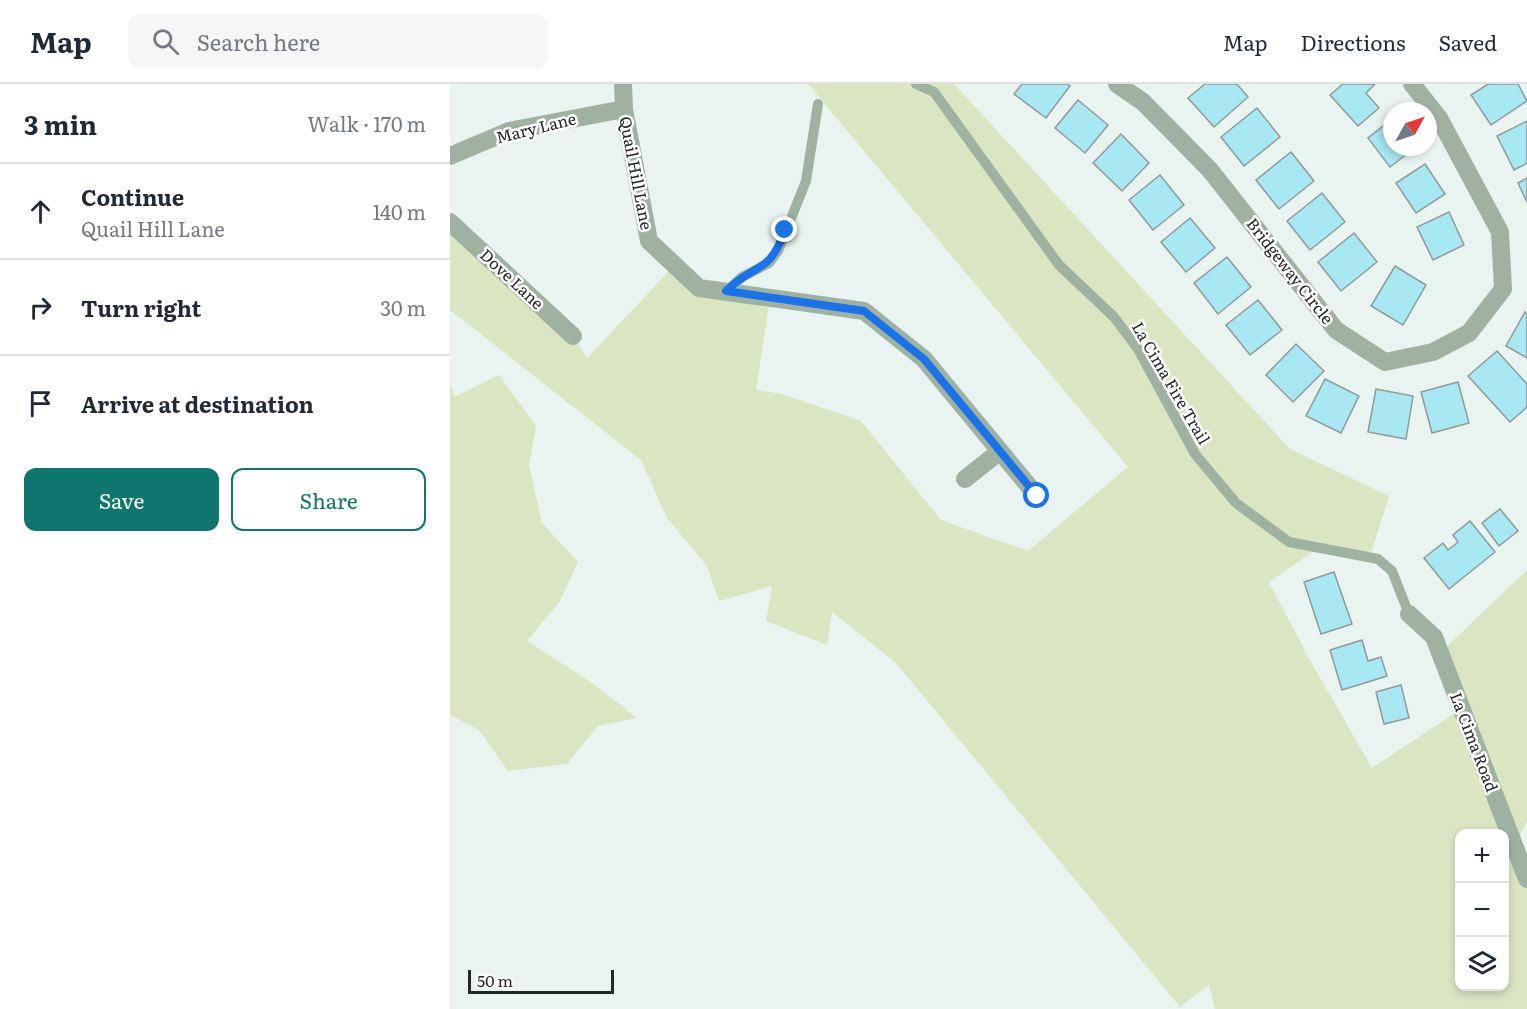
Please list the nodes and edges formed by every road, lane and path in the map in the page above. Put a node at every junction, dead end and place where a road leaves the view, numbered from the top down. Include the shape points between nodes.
1 (623, 84) edge
2 (916, 84) edge
3 (1117, 84) edge
4 (1412, 84) edge
5 (818, 104) dead end
6 (624, 109) junction
7 (450, 156) edge
8 (450, 222) edge
9 (726, 291) junction
10 (573, 336) dead end
11 (999, 452) junction
12 (965, 479) dead end
13 (1037, 496) dead end
14 (1409, 614) joint
15 (1527, 879) edge

1 - 6 street, Quail Hill Lane
2 - 14 lane, La Cima Fire Trail via 934,92 1059,265 1114,317 1138,350 1195,454 1236,503 1289,542 1378,558 1392,571
3 - 4 street, Bridgeway Circle via 1143,102 1210,170 1336,330 1385,362 1433,352 1469,333 1503,289 1500,232 1438,118
5 - 9 lane via 806,181 778,251 770,263 742,277
6 - 7 street, Mary Lane via 508,131
6 - 9 street, Quail Hill Lane via 649,241 699,288
8 - 10 street, Dove Lane
9 - 11 street, Quail Hill Lane via 864,311 924,359
11 - 12 street
11 - 13 street, Quail Hill Lane
14 - 15 street, La Cima Road via 1434,637

